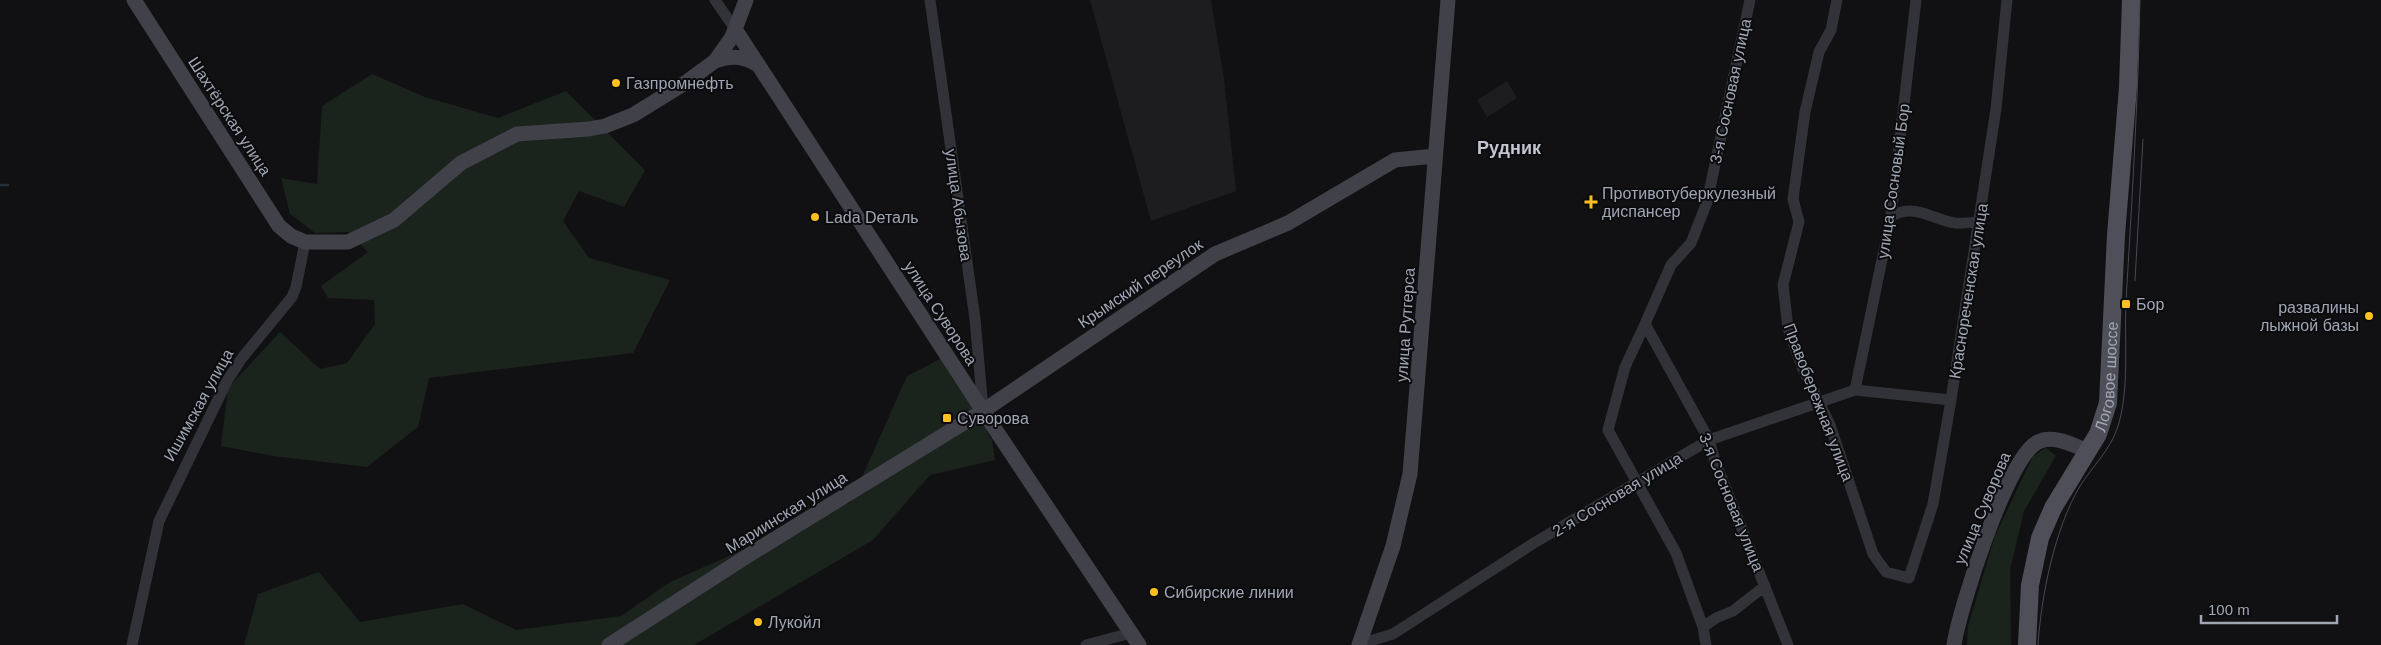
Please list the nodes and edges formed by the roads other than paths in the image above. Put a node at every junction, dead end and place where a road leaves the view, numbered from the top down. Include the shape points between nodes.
1 (134, 0) edge
2 (715, 0) edge
3 (746, 0) edge
4 (930, 0) edge
5 (1448, 0) edge
6 (1750, 0) edge
7 (1837, 0) edge
8 (1916, 0) edge
9 (2006, 0) edge
10 (2122, 0) edge
11 (2131, 0) edge
12 (735, 29) junction
13 (715, 61) junction
14 (759, 66) junction
15 (1435, 156) junction
16 (1891, 216) junction
17 (1979, 222) junction
18 (305, 242) junction
19 (1645, 324) junction
20 (1855, 390) junction
21 (1951, 400) junction
22 (1819, 402) junction
23 (983, 411) junction
24 (1709, 440) junction
25 (2085, 450) junction
26 (1637, 481) junction
27 (1909, 578) joint
28 (1766, 586) junction
29 (1703, 627) junction
30 (1135, 639) edge
31 (1360, 644) edge
32 (132, 645) edge
33 (609, 645) edge
34 (1086, 645) edge
35 (1706, 645) edge
36 (1788, 645) edge
37 (1954, 645) edge
38 (2018, 645) edge
39 (2027, 645) edge

1 - 18 main road, Шахтёрская улица via 279,226
2 - 12 street, улица Суворова
3 - 12 main road
4 - 23 street, улица Абызова via 975,319
5 - 15 main road, улица Рутгерса
6 - 19 street, 3-я Сосновая улица via 1707,202 1691,243 1671,265
7 - 22 street, Правобережная улица via 1831,30 1818,52 1805,112 1792,199 1799,222 1783,285 1788,328
8 - 16 street, улица Сосновый Бор
9 - 17 street, Краснореченская улица via 1996,109
10 - 25 main road, Логовое шоссе via 2099,387
11 - 25 main road, Логовое шоссе via 2108,403 2105,416
12 - 13 main road via 728,45
12 - 14 main road, улица Суворова
13 - 14 main road via 737,56
13 - 18 main road via 639,112 618,122 588,129 517,134 461,163 394,220 348,242
14 - 23 main road, улица Суворова
15 - 23 main road, Крымский переулок via 1406,158 1387,164 1288,223 1214,254
15 - 31 main road, улица Рутгерса via 1410,474 1393,546
16 - 17 street via 1902,210 1928,213 1955,223
16 - 20 street, улица Сосновый Бор
17 - 21 street, Краснореченская улица
18 - 32 street, Ишимская улица via 292,297 242,358 228,381 159,521
19 - 24 street, 3-я Сосновая улица
19 - 26 street via 1625,367 1608,430
20 - 21 street, 2-я Сосновая улица
20 - 22 street, 2-я Сосновая улица
21 - 27 street, Краснореченская улица via 1933,504
22 - 24 street, 2-я Сосновая улица
22 - 27 street, Правобережная улица via 1830,425 1874,554 1886,572
23 - 30 main road, улица Суворова
23 - 33 main road, Мариинская улица
24 - 26 street, 2-я Сосновая улица
24 - 28 street, 3-я Сосновая улица
25 - 37 main road, улица Суворова via 2047,440 2039,441 2025,453 2002,498 1979,557 1963,602
25 - 38 main road, Логовое шоссе via 2045,505 2030,538 2022,569
25 - 39 main road, Логовое шоссе via 2040,538 2032,566
26 - 29 street via 1676,552
26 - 31 street, 2-я Сосновая улица via 1393,634
28 - 29 street via 1733,611
28 - 36 street, 3-я Сосновая улица
29 - 35 street
30 - 34 street

